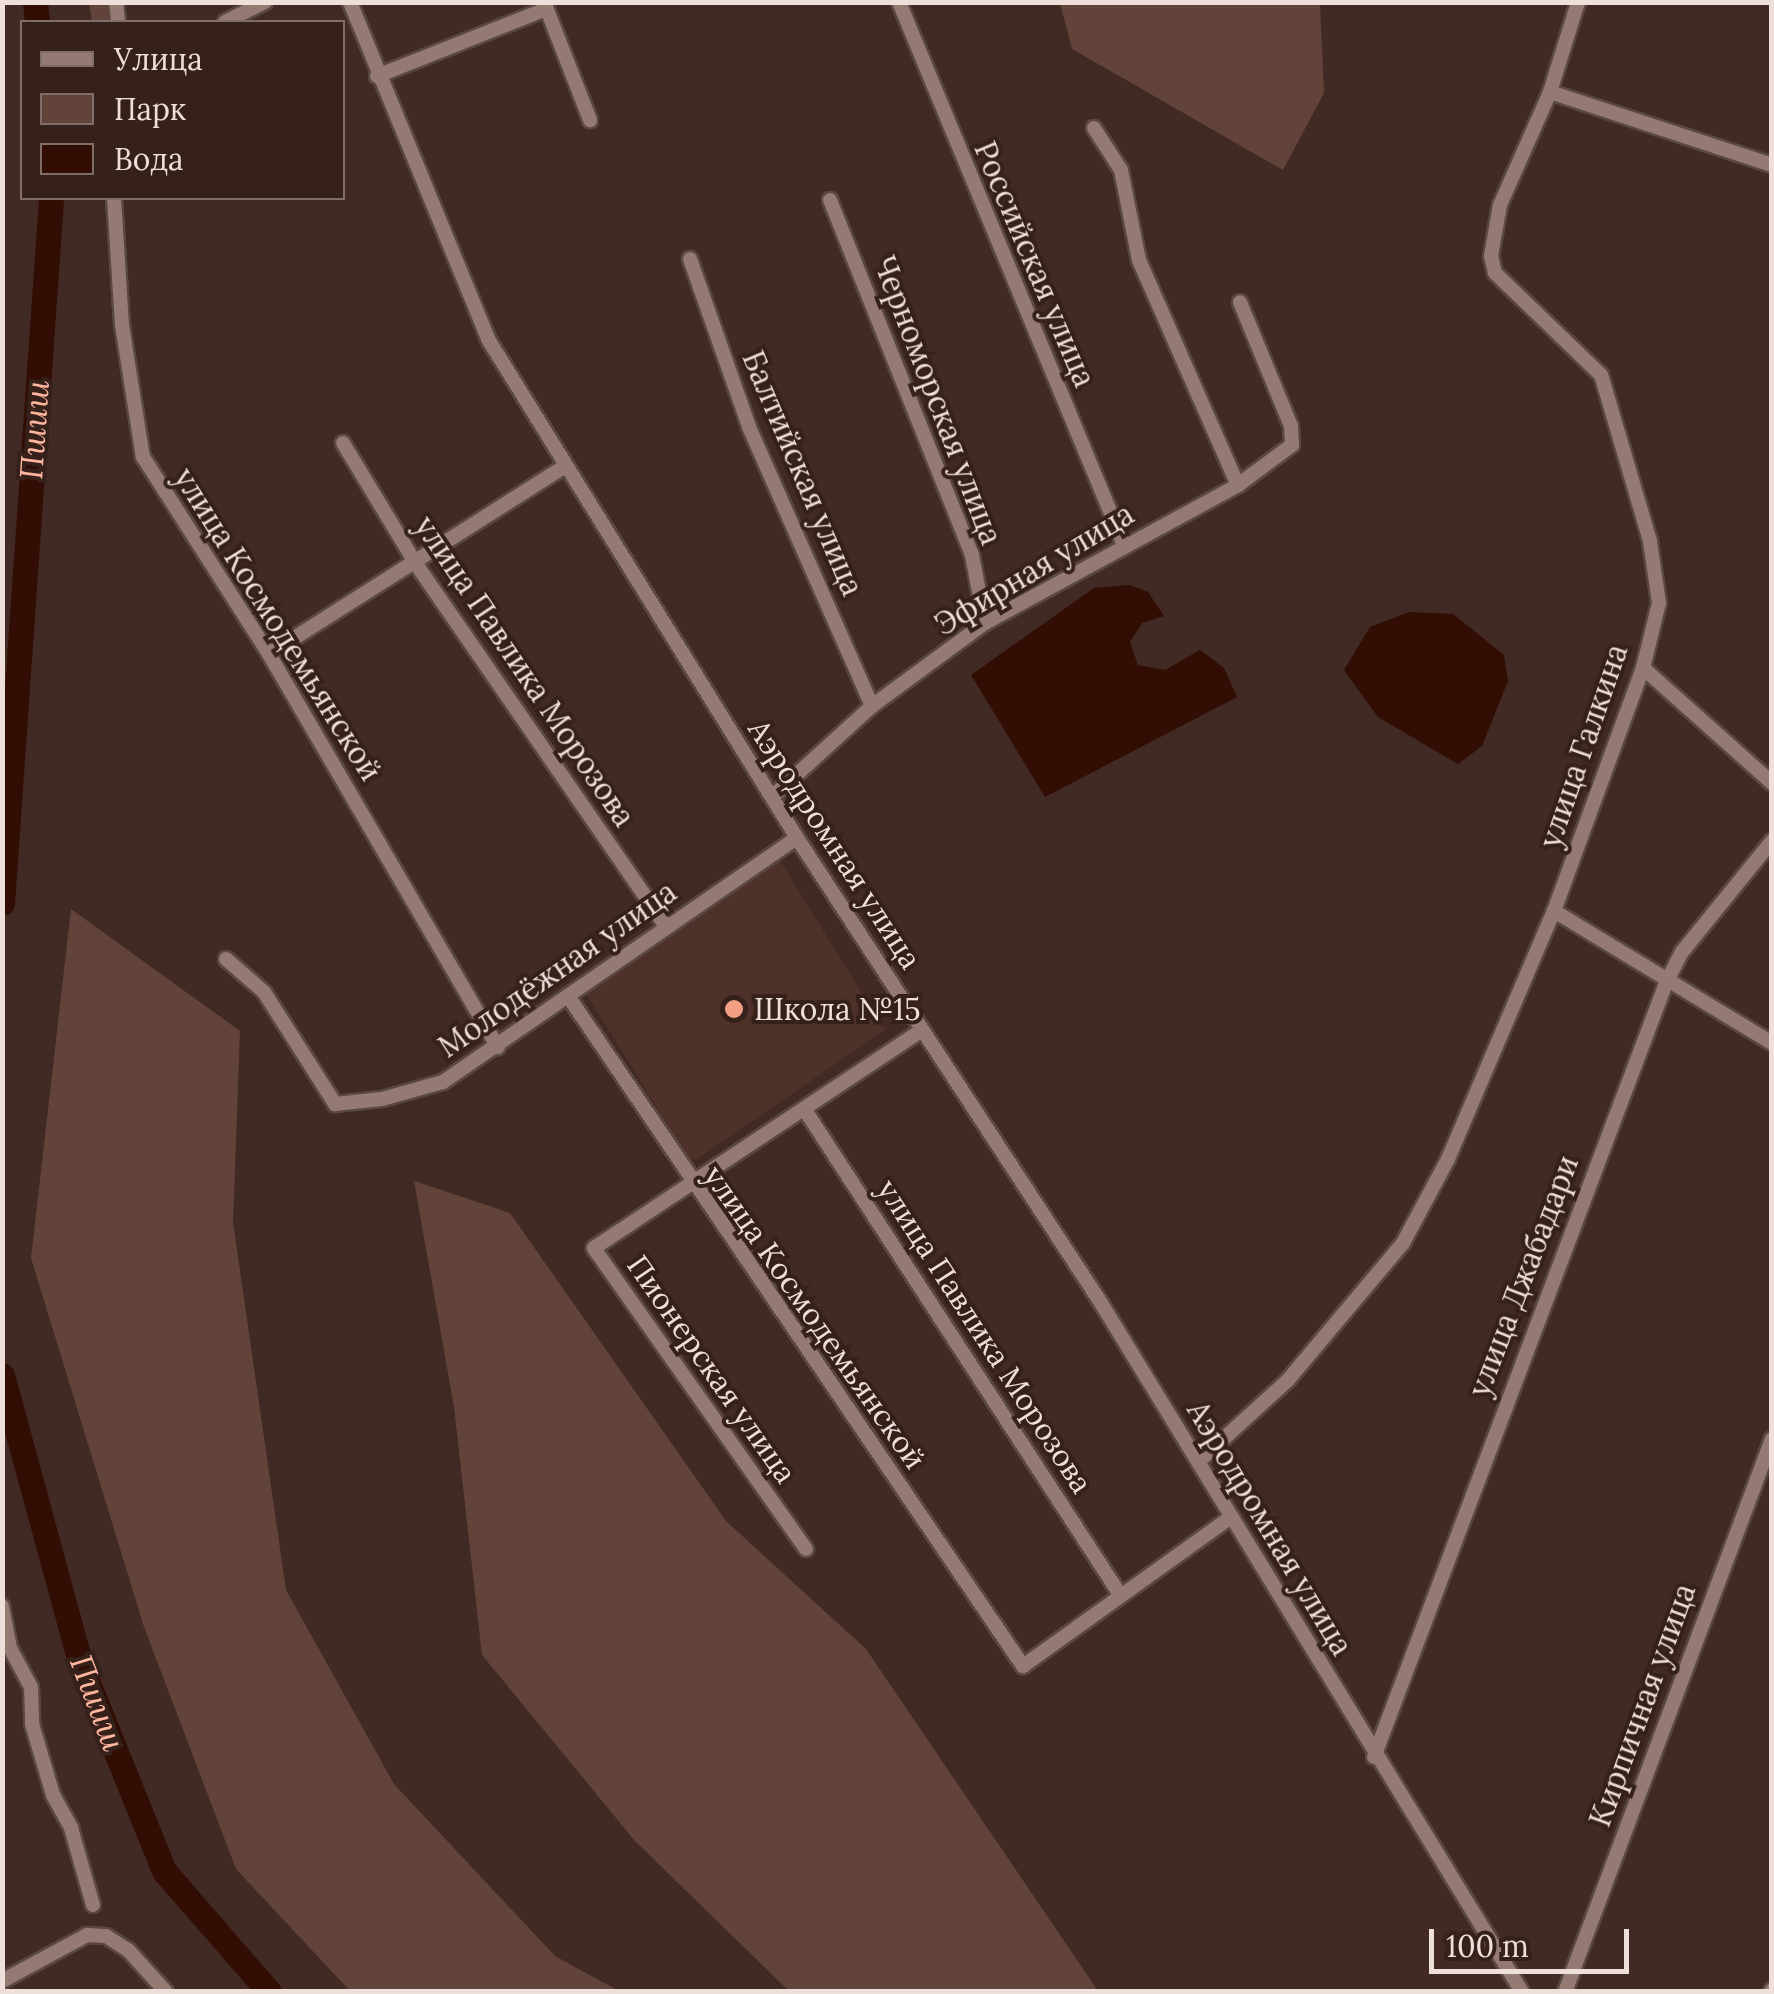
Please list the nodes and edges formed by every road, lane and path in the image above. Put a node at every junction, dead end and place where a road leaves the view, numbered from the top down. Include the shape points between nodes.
1 (265, 2) edge
2 (350, 2) edge
3 (898, 2) edge
4 (1578, 2) edge
5 (545, 6) edge
6 (229, 20) edge
7 (377, 76) junction
8 (1550, 92) junction
9 (590, 120) dead end
10 (1094, 128) dead end
11 (1772, 165) edge
12 (114, 200) edge
13 (830, 200) dead end
14 (690, 259) dead end
15 (1240, 302) dead end
16 (343, 443) dead end
17 (564, 467) junction
18 (1238, 485) junction
19 (1124, 546) junction
20 (416, 564) junction
21 (986, 623) junction
22 (270, 654) junction
23 (1642, 668) junction
24 (872, 706) junction
25 (1772, 783) edge
26 (772, 797) junction
27 (797, 838) junction
28 (1772, 841) edge
29 (1554, 912) junction
30 (666, 927) junction
31 (226, 959) dead end
32 (1666, 983) junction
33 (568, 996) junction
34 (922, 1030) junction
35 (1772, 1043) edge
36 (498, 1047) junction
37 (805, 1110) junction
38 (689, 1182) junction
39 (1772, 1439) edge
40 (1198, 1462) junction
41 (1231, 1517) junction
42 (806, 1550) dead end
43 (1119, 1593) junction
44 (2, 1606) edge
45 (1374, 1758) junction
46 (93, 1905) dead end
47 (2, 1980) edge
48 (166, 1992) edge
49 (1522, 1992) edge
50 (1565, 1992) edge

1 - 6 street
2 - 7 street, Аэродромная улица
3 - 19 street, Российская улица
4 - 8 street, улица Галкина
5 - 7 street
5 - 9 street
7 - 17 street, Аэродромная улица via 488,339
8 - 11 street
8 - 23 street, улица Галкина via 1500,205 1491,256 1495,273 1601,375 1655,572 1659,604
10 - 18 street via 1121,170 1139,260
12 - 22 street, улица Космодемьянской via 122,326 143,458
13 - 21 street, Черноморская улица via 972,555
14 - 24 street, Балтийская улица via 749,427
15 - 18 street, Эфирная улица via 1291,426 1292,444
16 - 20 street, улица Павлика Морозова
17 - 20 street
17 - 26 street, Аэродромная улица
18 - 19 street, Эфирная улица
19 - 21 street, Эфирная улица
20 - 22 street
20 - 30 street, улица Павлика Морозова
21 - 24 street, Эфирная улица
22 - 36 street, улица Космодемьянской
23 - 25 street
23 - 29 street, улица Галкина
24 - 26 street, Эфирная улица
26 - 27 street, Аэродромная улица
27 - 30 street, Молодёжная улица
27 - 34 street, Аэродромная улица
28 - 32 street, улица Джабадари via 1682,952
29 - 32 street
29 - 40 street, улица Галкина via 1448,1159 1403,1243 1288,1380
30 - 33 street, Молодёжная улица
31 - 36 street, Молодёжная улица via 264,992 335,1104 443,1082
32 - 35 street
32 - 45 street, улица Джабадари
33 - 36 street, Молодёжная улица
33 - 38 street, улица Космодемьянской
34 - 37 street, Пионерская улица
34 - 40 street, Аэродромная улица
37 - 38 street, Пионерская улица
37 - 43 street, улица Павлика Морозова
38 - 42 street, Пионерская улица via 594,1248
38 - 43 street, улица Космодемьянской via 1023,1666
39 - 50 street, Кирпичная улица
40 - 41 street, Аэродромная улица
41 - 43 street
41 - 45 street, Аэродромная улица
44 - 46 street via 10,1648 31,1687 32,1724 53,1794 71,1828
45 - 49 street, Аэродромная улица
47 - 48 street via 87,1935 106,1936

